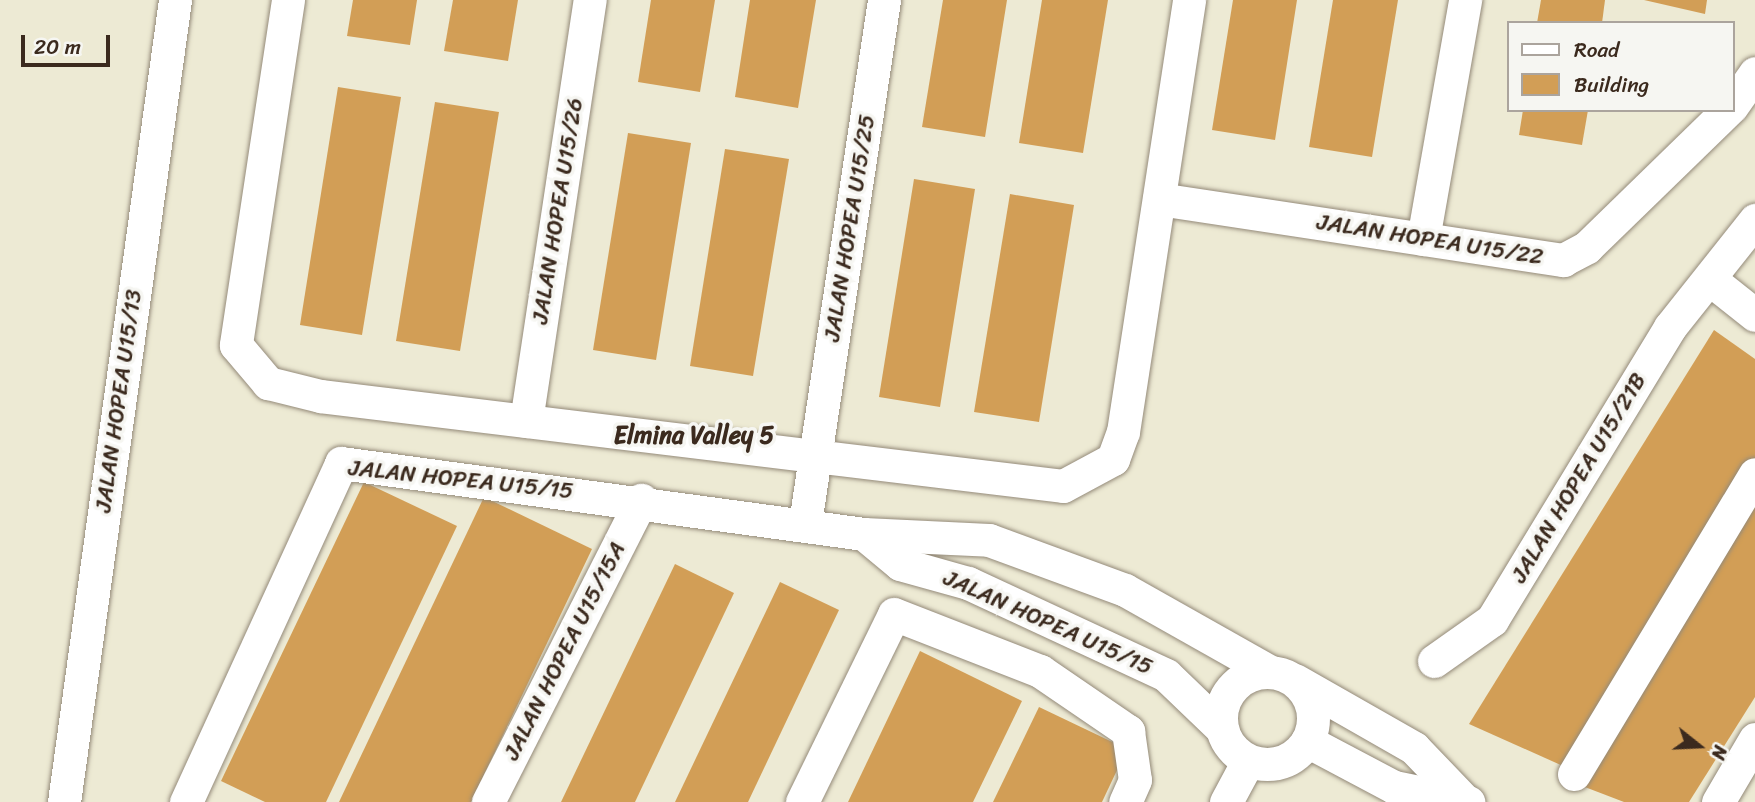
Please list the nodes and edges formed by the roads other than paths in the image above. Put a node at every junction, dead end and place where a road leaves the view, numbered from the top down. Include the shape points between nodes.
1 (175, 0) edge
2 (288, 0) edge
3 (590, 0) edge
4 (884, 0) edge
5 (1189, 0) edge
6 (1465, 0) edge
7 (1755, 73) edge
8 (1734, 103) edge
9 (1726, 112) edge
10 (1159, 200) junction
11 (1755, 220) edge
12 (1423, 239) junction
13 (1711, 280) junction
14 (1755, 315) edge
15 (526, 421) junction
16 (815, 456) junction
17 (1755, 474) edge
18 (641, 500) junction
19 (805, 523) junction
20 (864, 534) junction
21 (1434, 662) dead end
22 (1282, 676) junction
23 (1221, 728) junction
24 (1755, 739) edge
25 (1307, 741) junction
26 (1248, 761) junction
27 (1574, 774) dead end
28 (1466, 801) edge
29 (64, 802) edge
30 (186, 802) edge
31 (488, 802) edge
32 (802, 802) edge
33 (1125, 802) edge
34 (1226, 802) edge
35 (1718, 802) edge

1 - 29 street, JALAN HOPEA U15/13
2 - 15 street via 236,345 268,383 320,396
3 - 15 street, JALAN HOPEA U15/26
4 - 16 street, JALAN HOPEA U15/25
5 - 10 street
6 - 12 street
7 - 8 street
9 - 12 street, JALAN HOPEA U15/22 via 1587,247 1563,260
10 - 12 street, JALAN HOPEA U15/22
10 - 16 street via 1123,432 1113,459 1090,477 1063,486
11 - 13 street, JALAN HOPEA U15/21B
13 - 14 street
13 - 21 street, JALAN HOPEA U15/21B via 1670,327 1492,620
15 - 16 street
16 - 19 street, JALAN HOPEA U15/25
17 - 27 street
18 - 19 street, JALAN HOPEA U15/15
18 - 30 street, JALAN HOPEA U15/15 via 341,463
18 - 31 street, JALAN HOPEA U15/15A
19 - 20 street, JALAN HOPEA U15/15
20 - 22 street, JALAN HOPEA U15/15 via 989,540 1125,590
20 - 23 street, JALAN HOPEA U15/15 via 900,564 968,583 1167,675
22 - 23 street via 1233,686 1224,699
22 - 25 street via 1313,715
22 - 28 street, JALAN HOPEA U15/15 via 1414,748
23 - 26 street
24 - 35 street
25 - 26 street via 1287,760
25 - 28 street via 1394,788
26 - 34 street
32 - 33 street via 894,614 1040,671 1128,731 1135,780

